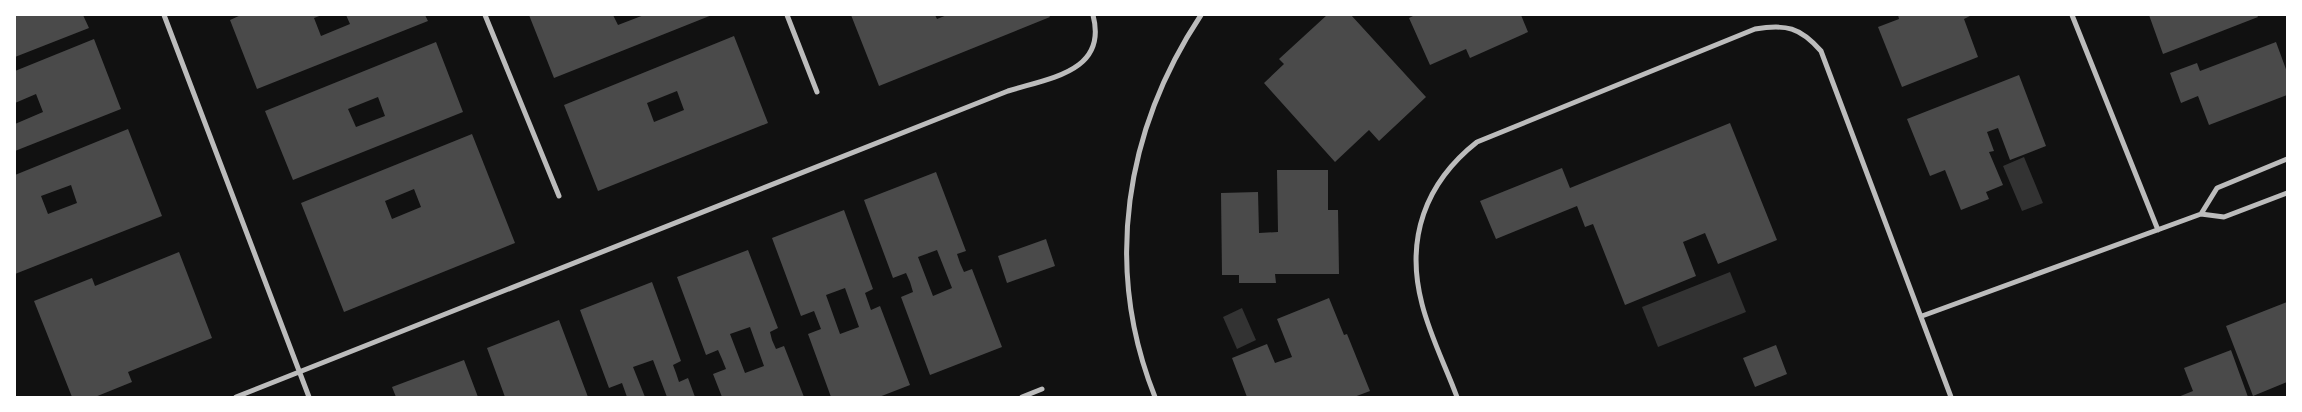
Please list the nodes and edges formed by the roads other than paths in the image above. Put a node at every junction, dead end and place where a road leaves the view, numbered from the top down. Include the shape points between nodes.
1 (164, 15) edge
2 (485, 15) edge
3 (787, 15) edge
4 (1093, 15) edge
5 (1201, 15) edge
6 (2072, 15) edge
7 (817, 92) dead end
8 (2287, 159) edge
9 (2287, 193) edge
10 (559, 196) dead end
11 (2201, 214) junction
12 (2158, 230) junction
13 (1922, 316) junction
14 (299, 372) junction
15 (1042, 389) dead end
16 (236, 397) edge
17 (309, 397) edge
18 (1022, 397) edge
19 (1155, 397) edge
20 (1457, 397) edge
21 (1951, 397) edge

1 - 14 street
2 - 10 street
3 - 7 street
4 - 14 street via 1096,25 1094,49 1079,66 1059,75 1008,91
5 - 19 street via 1183,42 1153,107 1131,188 1126,233 1130,310 1136,342
6 - 12 street
8 - 11 street via 2217,188
9 - 11 street via 2224,217
11 - 12 street
12 - 13 street
13 - 20 street via 1821,51 1796,30 1778,25 1755,29 1477,142 1444,174 1423,214 1415,260 1422,306
13 - 21 street
14 - 16 street
14 - 17 street
15 - 18 street

